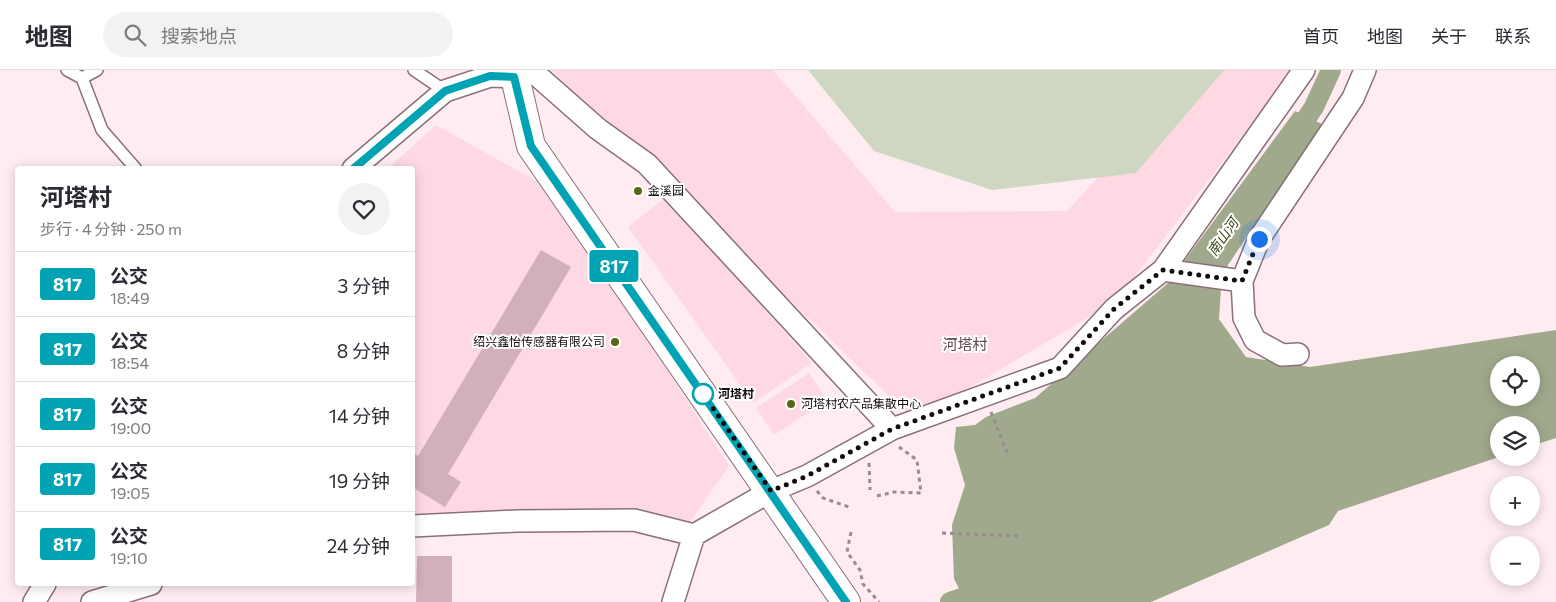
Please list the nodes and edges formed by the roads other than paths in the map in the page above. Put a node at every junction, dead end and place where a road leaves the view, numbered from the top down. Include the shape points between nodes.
1 (67, 70) edge
2 (97, 70) edge
3 (414, 70) edge
4 (1304, 70) edge
5 (1365, 70) edge
6 (521, 72) edge
7 (82, 78) junction
8 (445, 91) junction
9 (133, 166) edge
10 (357, 166) edge
11 (1163, 270) junction
12 (1242, 281) junction
13 (1298, 354) dead end
14 (888, 432) junction
15 (771, 491) junction
16 (415, 526) edge
17 (694, 535) junction
18 (44, 586) edge
19 (145, 586) edge
20 (34, 602) edge
21 (92, 602) edge
22 (673, 602) edge
23 (846, 602) edge

1 - 7 lane
2 - 7 lane
3 - 8 lane
4 - 11 street
5 - 12 street via 1353,98 1259,239
6 - 8 street via 490,76
6 - 14 street via 647,164
6 - 15 street via 531,146
7 - 9 lane via 102,130
8 - 10 street
11 - 12 street
11 - 14 street via 1114,309 1060,368
12 - 13 street via 1244,318 1254,340 1282,356
14 - 15 street via 807,476
15 - 17 street
15 - 23 street
16 - 17 street via 634,520
17 - 22 street
18 - 20 street
19 - 21 street

